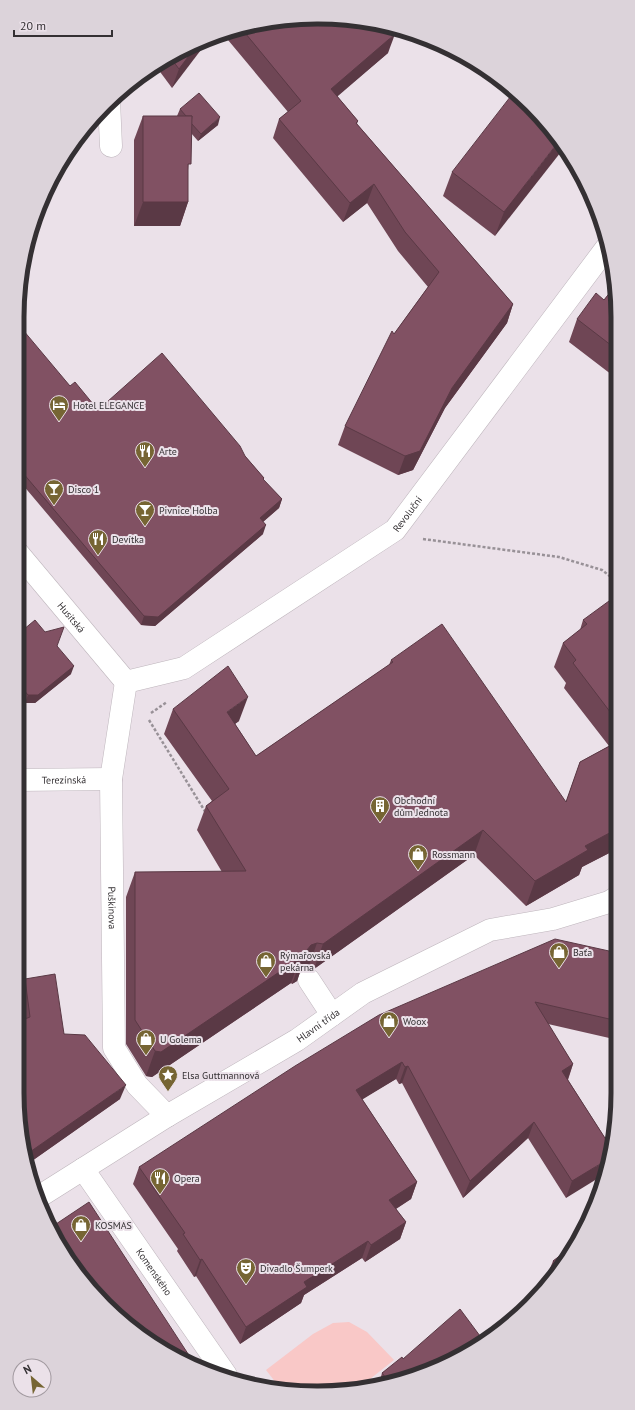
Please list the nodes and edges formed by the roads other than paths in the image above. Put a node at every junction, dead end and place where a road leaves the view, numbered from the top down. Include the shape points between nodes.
1 (109, 111) edge
2 (111, 146) dead end
3 (603, 252) edge
4 (24, 560) edge
5 (126, 682) junction
6 (111, 779) junction
7 (24, 780) edge
8 (611, 905) edge
9 (309, 980) dead end
10 (332, 1015) junction
11 (167, 1116) junction
12 (83, 1169) junction
13 (43, 1195) edge
14 (222, 1370) edge

1 - 2 street
3 - 5 street, Revoluční via 395,530 184,668
4 - 5 street, Husitská
5 - 6 street, Puškinova
6 - 7 street, Terezínská
6 - 11 street, Puškinova via 114,1048 137,1085
8 - 10 street, Hlavní třída via 490,930 363,993
9 - 10 street
10 - 11 street, Hlavní třída via 298,1040
11 - 12 street, Hlavní třída
12 - 13 street, Hlavní třída
12 - 14 street, Komenského

